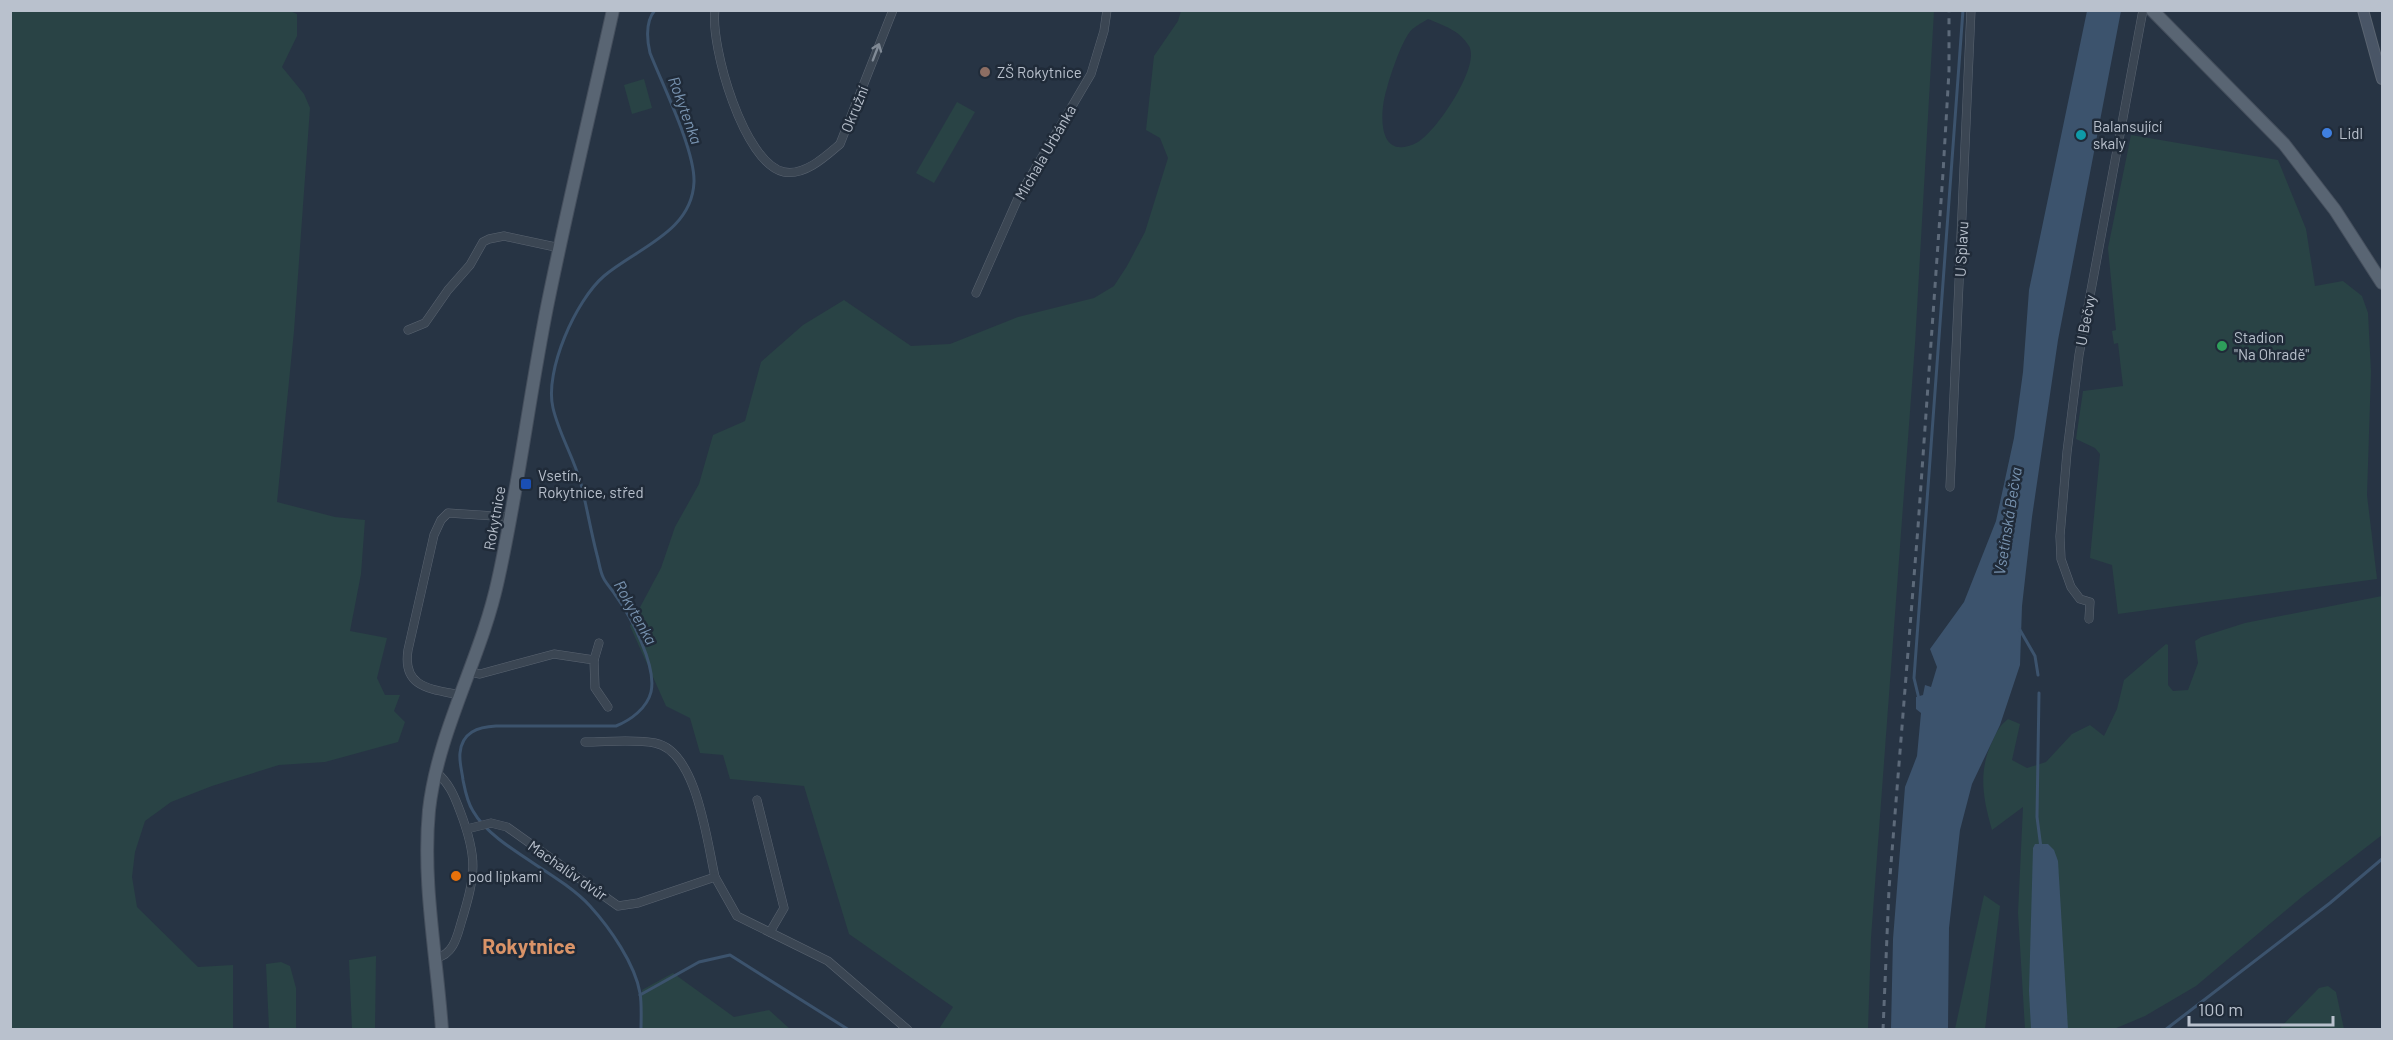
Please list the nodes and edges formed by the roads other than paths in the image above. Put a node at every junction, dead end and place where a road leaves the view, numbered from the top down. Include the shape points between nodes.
1 (613, 10) edge
2 (715, 10) edge
3 (893, 10) edge
4 (1107, 10) edge
5 (1971, 10) edge
6 (2143, 10) edge
7 (2152, 10) edge
8 (2363, 10) edge
9 (2382, 79) edge
10 (560, 248) junction
11 (2382, 283) edge
12 (976, 293) dead end
13 (408, 330) dead end
14 (1950, 487) dead end
15 (510, 517) junction
16 (2090, 619) dead end
17 (599, 643) dead end
18 (594, 660) junction
19 (469, 672) junction
20 (460, 695) junction
21 (608, 707) dead end
22 (585, 742) dead end
23 (436, 772) junction
24 (757, 800) dead end
25 (467, 829) junction
26 (715, 877) junction
27 (770, 932) junction
28 (436, 958) junction
29 (442, 1029) edge
30 (908, 1029) edge

1 - 10 main road, Rokytnice
2 -> 3 street, Okružní via 717,41 740,122 761,157 784,172 802,170 824,159 840,144
4 - 12 street, Michala Urbánka via 1091,74 1019,196
5 - 14 street, U Splavu
6 - 16 street, U Bečvy via 2084,327 2067,452 2061,560 2076,594 2090,602
7 - 11 main road via 2284,144 2335,210
8 - 9 street
10 - 13 street via 504,236 489,239 425,323
10 - 15 main road, Rokytnice
15 - 19 main road, Rokytnice via 491,609
15 - 20 street via 448,513 434,536 407,668 421,685
17 - 18 street
18 - 19 street via 554,654 480,674
18 - 21 street via 595,688
19 - 20 main road, Rokytnice
20 - 23 main road, Rokytnice
22 - 26 street via 656,743 675,753 696,795
23 - 25 street via 450,786
23 - 28 main road, Rokytnice via 429,810 428,854
24 - 27 street via 784,908
25 - 26 street, Machalův dvůr via 491,823 507,827 618,906
25 - 28 street via 474,861 471,890 454,944 447,954
26 - 27 street via 737,916
27 - 30 street via 828,961
28 - 29 main road, Rokytnice

